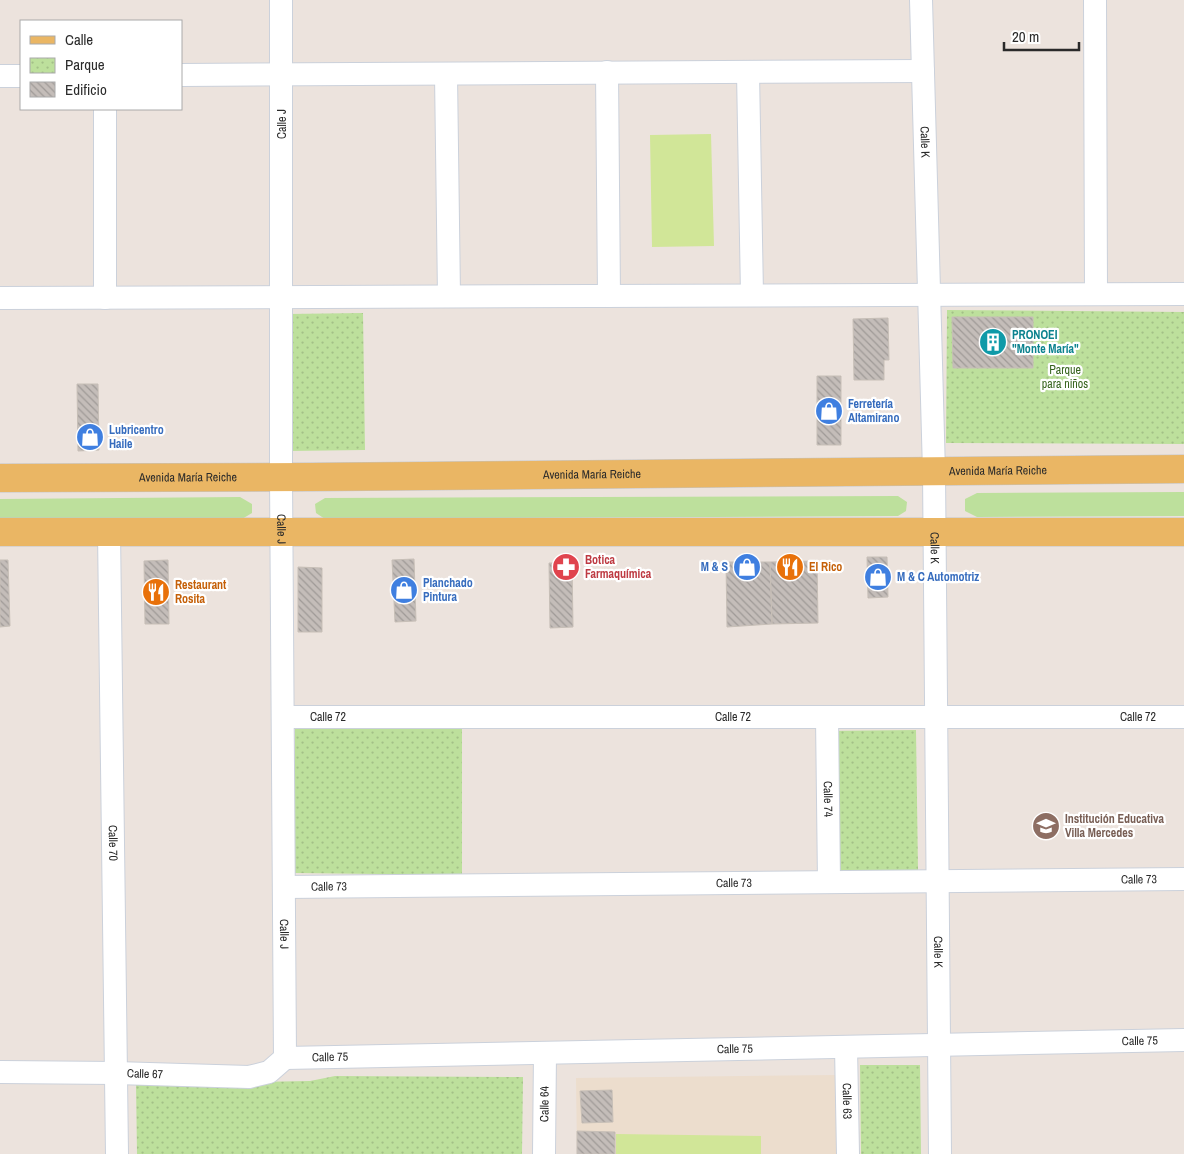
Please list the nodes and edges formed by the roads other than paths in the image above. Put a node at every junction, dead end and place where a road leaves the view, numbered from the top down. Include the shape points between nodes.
1 (281, 0) edge
2 (922, 0) edge
3 (1095, 0) edge
4 (923, 71) junction
5 (607, 72) junction
6 (748, 72) junction
7 (282, 74) junction
8 (446, 74) junction
9 (182, 75) edge
10 (0, 76) edge
11 (20, 76) edge
12 (105, 110) edge
13 (930, 294) junction
14 (1096, 294) junction
15 (1184, 294) edge
16 (752, 295) junction
17 (449, 296) junction
18 (609, 296) junction
19 (281, 297) junction
20 (0, 298) edge
21 (105, 298) junction
22 (1184, 469) edge
23 (934, 472) junction
24 (281, 477) junction
25 (0, 478) edge
26 (0, 532) edge
27 (109, 532) junction
28 (281, 532) junction
29 (935, 532) junction
30 (1184, 532) edge
31 (283, 717) junction
32 (826, 717) junction
33 (936, 717) junction
34 (1184, 717) edge
35 (1184, 879) edge
36 (938, 881) junction
37 (829, 882) junction
38 (284, 888) junction
39 (1184, 1040) edge
40 (939, 1045) junction
41 (846, 1047) junction
42 (545, 1053) junction
43 (285, 1058) junction
44 (0, 1072) edge
45 (116, 1073) junction
46 (117, 1154) edge
47 (544, 1154) edge
48 (848, 1154) edge
49 (940, 1154) edge

1 - 7 street, Calle J
2 - 4 street, Calle K
3 - 14 street
4 - 6 street
4 - 13 street, Calle K
5 - 6 street
5 - 8 street
5 - 18 street
6 - 16 street
7 - 8 street
7 - 9 street
7 - 19 street, Calle J
8 - 17 street
10 - 11 street
12 - 21 street
13 - 14 street
13 - 16 street
13 - 23 street, Calle K
14 - 15 street
16 - 18 street
17 - 18 street
17 - 19 street
19 - 21 street
19 - 24 street, Calle J
20 - 21 street
22 - 23 main road, Avenida María Reiche
23 - 24 main road, Avenida María Reiche
23 - 29 street, Calle K
24 - 25 main road, Avenida María Reiche
24 - 28 street, Calle J
26 - 27 main road
27 - 28 main road
27 - 45 street, Calle 70
28 - 29 main road
28 - 31 street, Calle J
29 - 30 main road
29 - 33 street, Calle K
31 - 32 street, Calle 72
31 - 38 street, Calle J
32 - 33 street, Calle 72
32 - 37 street, Calle 74
33 - 34 street, Calle 72
33 - 36 street, Calle K
35 - 36 street, Calle 73
36 - 37 street, Calle 73
36 - 40 street, Calle K
37 - 38 street, Calle 73
38 - 43 street, Calle J
39 - 40 street, Calle 75
40 - 41 street, Calle 75
40 - 49 street, Calle K
41 - 42 street, Calle 75
41 - 48 street, Calle 63
42 - 43 street, Calle 75
42 - 47 street, Calle 64
43 - 45 street, Calle 67 via 269,1072 248,1077
44 - 45 street, Calle 67
45 - 46 street, Calle 70

